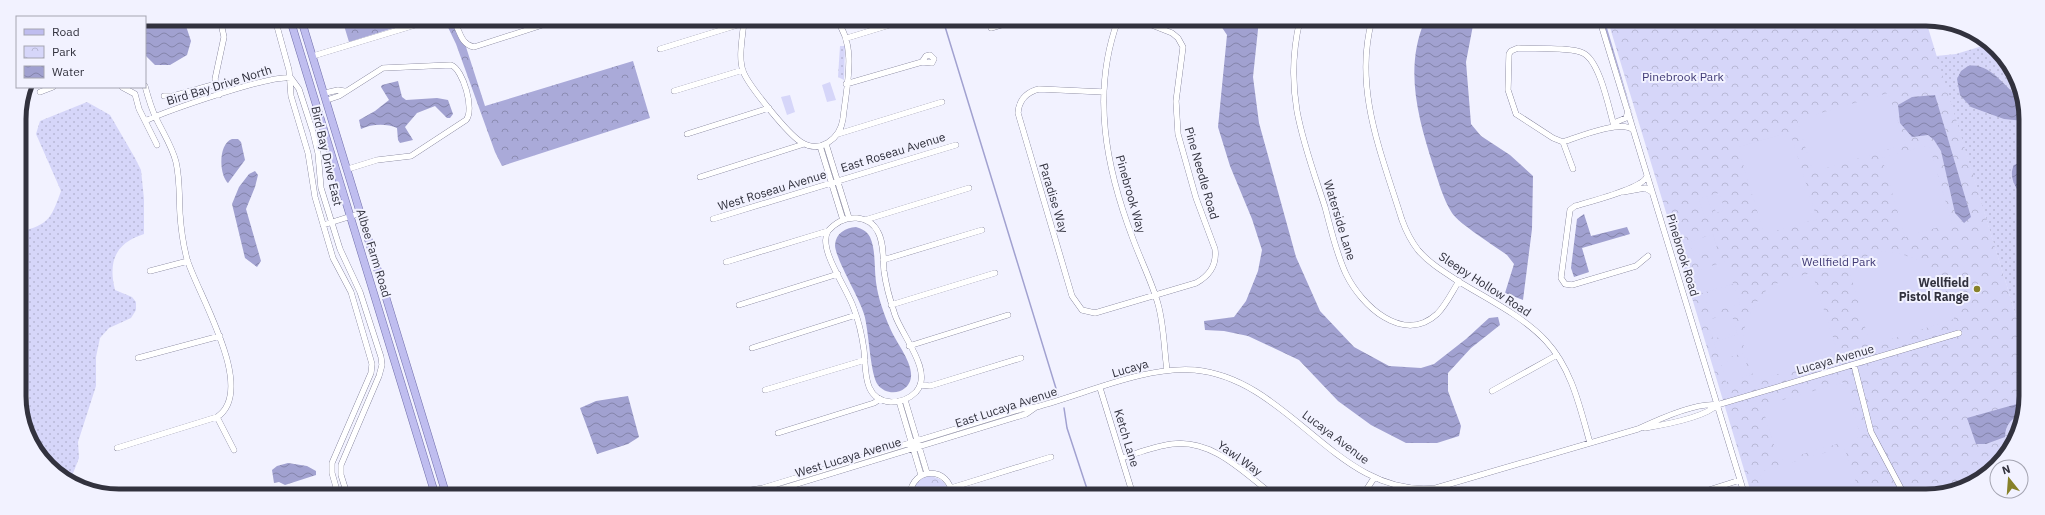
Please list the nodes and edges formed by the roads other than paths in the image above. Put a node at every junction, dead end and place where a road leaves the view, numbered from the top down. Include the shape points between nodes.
1 (222, 26) edge
2 (277, 26) edge
3 (292, 26) edge
4 (299, 26) edge
5 (303, 26) edge
6 (413, 26) edge
7 (456, 26) edge
8 (542, 26) edge
9 (728, 26) edge
10 (744, 26) edge
11 (840, 26) edge
12 (886, 26) edge
13 (1116, 26) edge
14 (1154, 26) edge
15 (1299, 26) edge
16 (1371, 26) edge
17 (1602, 26) edge
18 (847, 38) junction
19 (660, 48) dead end
20 (313, 56) junction
21 (922, 62) dead end
22 (742, 70) junction
23 (291, 78) junction
24 (320, 79) junction
25 (216, 84) junction
26 (846, 84) junction
27 (49, 88) edge
28 (124, 88) edge
29 (146, 88) edge
30 (674, 91) dead end
31 (40, 92) dead end
32 (1104, 92) junction
33 (219, 95) junction
34 (164, 96) dead end
35 (326, 96) junction
36 (942, 102) dead end
37 (769, 108) junction
38 (1628, 110) junction
39 (155, 116) junction
40 (145, 121) junction
41 (1614, 126) junction
42 (1634, 131) junction
43 (687, 134) dead end
44 (838, 134) junction
45 (1564, 142) junction
46 (804, 144) junction
47 (826, 144) junction
48 (157, 145) dead end
49 (956, 145) dead end
50 (820, 146) junction
51 (348, 169) junction
52 (1573, 169) dead end
53 (1647, 176) junction
54 (700, 177) dead end
55 (835, 182) junction
56 (969, 188) dead end
57 (1620, 192) junction
58 (1653, 193) junction
59 (361, 213) junction
60 (351, 216) junction
61 (713, 219) dead end
62 (846, 219) junction
63 (865, 220) junction
64 (332, 223) junction
65 (323, 225) junction
66 (982, 230) dead end
67 (828, 231) junction
68 (1648, 256) dead end
69 (883, 260) junction
70 (188, 261) junction
71 (726, 262) dead end
72 (150, 271) dead end
73 (995, 273) dead end
74 (838, 274) junction
75 (1459, 281) junction
76 (1155, 295) junction
77 (739, 305) dead end
78 (891, 305) junction
79 (856, 315) junction
80 (1008, 315) dead end
81 (1959, 334) dead end
82 (220, 336) junction
83 (909, 346) junction
84 (752, 348) dead end
85 (1558, 355) junction
86 (138, 358) dead end
87 (1021, 358) dead end
88 (865, 360) junction
89 (1854, 365) junction
90 (1167, 370) junction
91 (920, 385) junction
92 (1100, 388) junction
93 (765, 390) dead end
94 (1492, 391) dead end
95 (880, 399) junction
96 (902, 401) junction
97 (1717, 405) junction
98 (217, 417) junction
99 (426, 427) junction
100 (416, 430) junction
101 (778, 432) dead end
102 (1590, 443) junction
103 (915, 445) junction
104 (116, 448) dead end
105 (234, 450) dead end
106 (1051, 457) dead end
107 (1122, 458) junction
108 (924, 474) junction
109 (1374, 478) junction
110 (1740, 480) junction
111 (951, 488) joint
112 (337, 489) edge
113 (345, 489) edge
114 (434, 489) edge
115 (445, 489) edge
116 (772, 489) edge
117 (911, 489) edge
118 (1131, 489) edge
119 (1265, 489) edge
120 (1367, 489) edge
121 (1412, 489) edge
122 (1436, 489) edge
123 (1712, 489) edge
124 (1742, 489) edge
125 (1901, 489) edge

1 - 25 street via 224,37 215,77
2 - 23 street
3 - 60 main road, Albee Farm Road
4 - 24 main road via 312,66
5 - 20 main road, Albee Farm Road
6 - 20 street
7 - 8 street via 463,42 474,47
9 - 19 street
10 - 22 street
11 - 18 street
12 - 18 street
13 - 32 street, Pinebrook Way via 1109,52
14 - 76 street, Pine Needle Road via 1172,33 1182,48 1176,101 1178,134 1196,198 1216,254 1212,269 1201,280
15 - 75 street, Waterside Lane via 1294,67 1297,110 1341,260 1352,284 1379,314 1406,325 1421,323 1437,314
16 - 75 street, Sleepy Hollow Road via 1365,63 1367,101 1402,220 1422,255 1434,266
17 - 38 street, Pinebrook Road
18 - 26 street via 849,54
20 - 24 main road, Albee Farm Road
21 - 26 street
22 - 30 street
22 - 37 street
23 - 33 street, Bird Bay Drive North via 271,80
23 - 64 street, Bird Bay Drive East via 299,89 313,132 321,188
23 - 65 street, Bird Bay Drive East via 291,96 308,153 313,190
24 - 35 main road, Albee Farm Road
25 - 33 street
25 - 34 street via 173,96
26 - 44 street via 842,124
27 - 31 street
28 - 40 street via 136,94
29 - 39 street, Bird Bay Drive North
32 - 76 street, Pinebrook Way via 1104,125 1110,164 1130,230
32 - 76 street, Paradise Way via 1044,88 1034,90 1020,103 1019,121 1076,304 1086,311 1095,313
33 - 39 street, Bird Bay Drive North
35 - 51 main road, Albee Farm Road
35 - 51 street via 339,96 383,68 451,65 461,75 470,108 466,120 414,155 377,160
36 - 44 street
37 - 43 street
37 - 46 street
38 - 41 street via 1626,118 1616,122
38 - 42 street, Pinebrook Road
39 - 40 street, Bird Bay Drive North
39 - 70 street via 170,143 176,161 181,232
40 - 48 street
41 - 42 street via 1628,126
41 - 45 street
41 - 45 street via 1596,68 1588,55 1574,50 1512,50 1508,87 1516,114 1553,138
42 - 53 street, Pinebrook Road
44 - 47 street
45 - 52 street
46 - 50 street
46 - 54 street
47 - 50 street
47 - 55 street
49 - 55 street, East Roseau Avenue
50 - 55 street
51 - 59 main road, Albee Farm Road
53 - 57 street via 1644,182
53 - 58 street, Pinebrook Road
55 - 61 street, West Roseau Avenue
55 - 62 street
56 - 63 street
57 - 58 street via 1645,188
57 - 68 street via 1574,206 1570,210 1562,280 1565,284 1572,285 1636,266 1644,262
58 - 97 street, Pinebrook Road
59 - 60 street
59 - 99 main road, Albee Farm Road
60 - 64 street
60 - 100 main road, Albee Farm Road
62 - 63 street
62 - 67 street
63 - 69 street via 875,227 879,234
64 - 65 street
64 - 113 street, Bird Bay Drive East via 342,254 360,292 382,361 379,376 341,465
65 - 112 street, Bird Bay Drive East via 333,258 349,287 372,364 371,373 332,463
66 - 69 street
67 - 71 street
67 - 74 street via 825,240 826,250
69 - 78 street
70 - 72 street
70 - 82 street
73 - 78 street
74 - 77 street
74 - 79 street
75 - 85 street, Sleepy Hollow Road via 1530,327
76 - 90 street, Pinebrook Way via 1161,316
78 - 83 street
79 - 84 street
79 - 88 street
80 - 83 street
81 - 89 street, Lucaya Avenue
82 - 86 street
82 - 98 street via 228,360 230,385 227,408
83 - 91 street via 921,370
85 - 94 street
85 - 102 street, Sleepy Hollow Road via 1574,388
87 - 91 street via 930,386
88 - 93 street
88 - 95 street via 868,384 874,395
89 - 97 street, Lucaya Avenue
89 - 125 street via 1871,432
90 - 92 street, Lucaya
90 - 109 street, Lucaya Avenue via 1204,371 1248,386 1355,467
91 - 96 street via 915,393
92 - 103 street, East Lucaya Avenue via 1036,407 1029,413 994,420
92 - 107 street, Ketch Lane
95 - 96 street
95 - 101 street
96 - 103 street
97 - 102 street, Lucaya Avenue via 1709,411 1663,425 1638,429
97 - 110 street, Pinebrook Road
98 - 104 street
98 - 105 street
99 - 100 main road
99 - 115 main road, Albee Farm Road
100 - 114 main road, Albee Farm Road
102 - 122 street, Lucaya Avenue
103 - 108 street
103 - 116 street, East Lucaya Avenue
106 - 111 street
107 - 118 street, Ketch Lane
107 - 119 street, Yawl Way via 1173,444 1202,447 1219,454
108 - 111 street via 942,476
108 - 117 street via 912,483
109 - 120 street
109 - 121 street, Lucaya Avenue
110 - 123 street
110 - 124 street, Pinebrook Road

